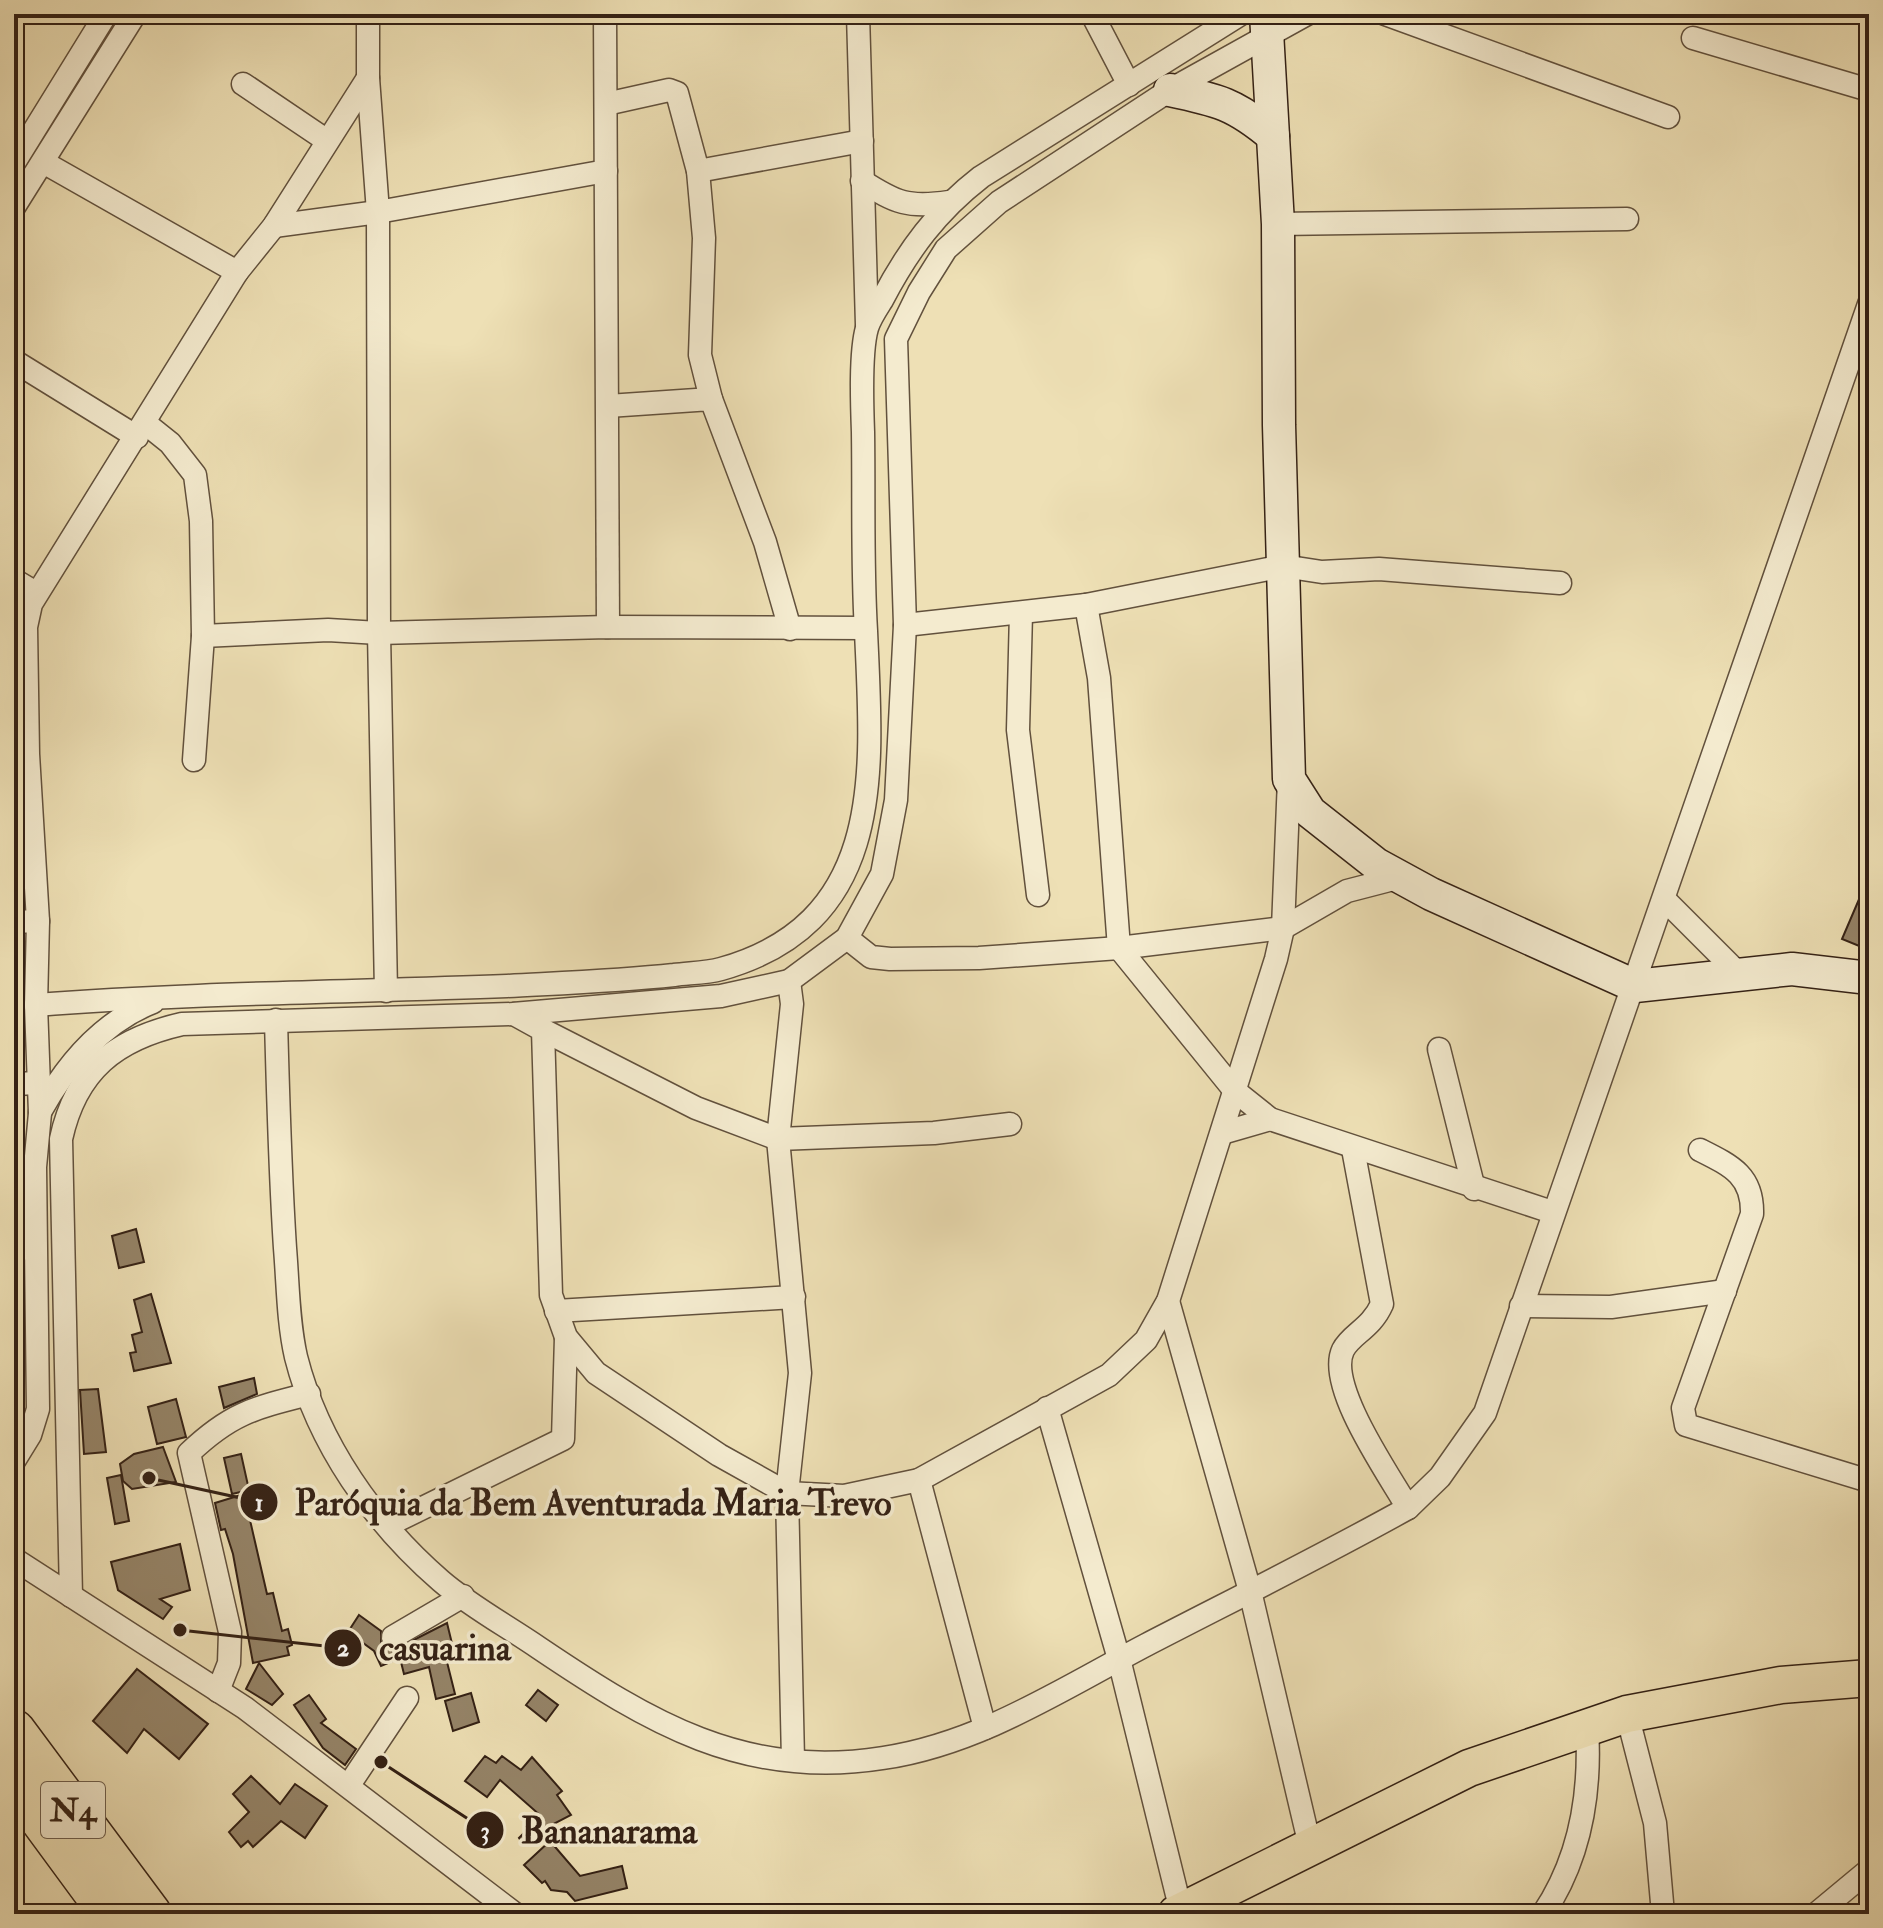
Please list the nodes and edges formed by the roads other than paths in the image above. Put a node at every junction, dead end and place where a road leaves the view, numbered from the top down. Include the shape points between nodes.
1 (106, 14) edge
2 (135, 14) edge
3 (368, 14) edge
4 (605, 14) edge
5 (858, 14) edge
6 (1092, 14) edge
7 (1241, 14) edge
8 (1307, 14) edge
9 (1385, 14) edge
10 (1266, 26) edge
11 (1693, 38) dead end
12 (368, 78) junction
13 (243, 84) dead end
14 (1129, 85) junction
15 (1170, 90) junction
16 (1869, 90) edge
17 (606, 104) junction
18 (1668, 117) dead end
19 (1273, 136) junction
20 (326, 140) junction
21 (862, 141) junction
22 (43, 162) junction
23 (14, 163) edge
24 (606, 171) junction
25 (698, 171) junction
26 (862, 181) junction
27 (949, 202) junction
28 (14, 207) edge
29 (378, 212) junction
30 (1627, 219) dead end
31 (1278, 224) junction
32 (274, 226) junction
33 (237, 272) junction
34 (1869, 304) edge
35 (867, 328) junction
36 (14, 361) edge
37 (711, 399) junction
38 (608, 406) junction
39 (141, 430) junction
40 (1283, 566) junction
41 (14, 580) edge
42 (1560, 583) dead end
43 (36, 593) junction
44 (1086, 605) junction
45 (1021, 613) junction
46 (905, 625) junction
47 (608, 627) junction
48 (865, 628) junction
49 (790, 629) junction
50 (379, 633) junction
51 (203, 636) junction
52 (21, 754) edge
53 (194, 760) dead end
54 (1289, 779) junction
55 (1401, 877) junction
56 (1038, 895) dead end
57 (1665, 900) junction
58 (38, 921) junction
59 (14, 922) edge
60 (1283, 928) junction
61 (847, 938) junction
62 (1119, 948) junction
63 (1739, 974) junction
64 (1869, 978) edge
65 (789, 981) junction
66 (1635, 986) junction
67 (386, 991) junction
68 (169, 995) junction
69 (36, 1005) junction
70 (513, 1014) junction
71 (276, 1020) junction
72 (543, 1030) junction
73 (1439, 1049) dead end
74 (39, 1083) junction
75 (14, 1084) edge
76 (1235, 1091) junction
77 (40, 1113) junction
78 (1270, 1119) junction
79 (1010, 1124) dead end
80 (1222, 1133) junction
81 (778, 1139) junction
82 (1353, 1149) junction
83 (1700, 1150) dead end
84 (1474, 1189) junction
85 (1552, 1212) junction
86 (25, 1248) edge
87 (1725, 1291) junction
88 (794, 1297) junction
89 (1168, 1301) junction
90 (1521, 1306) junction
91 (556, 1311) junction
92 (566, 1337) junction
93 (309, 1394) junction
94 (1047, 1408) junction
95 (14, 1461) edge
96 (919, 1480) junction
97 (1869, 1481) edge
98 (787, 1493) junction
99 (1408, 1508) junction
100 (388, 1525) junction
101 (14, 1559) edge
102 (1250, 1591) junction
103 (71, 1596) junction
104 (463, 1596) junction
105 (393, 1637) dead end
106 (1119, 1659) junction
107 (1869, 1678) edge
108 (218, 1691) junction
109 (407, 1698) dead end
110 (1627, 1714) junction
111 (985, 1728) junction
112 (1587, 1728) junction
113 (14, 1731) edge
114 (793, 1760) junction
115 (14, 1782) edge
116 (349, 1785) junction
117 (1310, 1846) junction
118 (1869, 1870) edge
119 (1178, 1912) edge
120 (111, 1914) edge
121 (150, 1914) edge
122 (515, 1914) edge
123 (1543, 1914) edge
124 (1663, 1914) edge
125 (1816, 1914) edge

1 - 23 street
2 - 22 street
3 - 12 street
4 - 17 street
5 - 21 street
6 - 14 street
7 - 14 street
8 - 10 street
9 - 18 street
10 - 15 street
10 - 19 street
11 - 16 street
12 - 20 street
12 - 29 street
13 - 20 street
14 - 27 street
15 - 19 street via 1244,111
15 - 46 street via 999,202 946,249 919,292 896,339
17 - 24 street
17 - 25 street via 669,90 677,93
19 - 31 street
20 - 32 street
21 - 25 street
21 - 26 street
22 - 28 street
22 - 33 street
24 - 29 street
24 - 38 street
25 - 37 street via 704,238 700,355
26 - 27 street via 903,204
26 - 35 street
27 - 35 street via 900,265
29 - 32 street
29 - 50 street
30 - 31 street
31 - 40 street
32 - 33 street
33 - 39 street
34 - 57 street
35 - 48 street
36 - 39 street
37 - 38 street
37 - 49 street via 765,542
38 - 47 street
39 - 43 street
39 - 51 street via 170,443 195,475
40 - 42 street
40 - 44 street
40 - 54 street
41 - 43 street
43 - 52 street via 26,627
44 - 45 street
44 - 62 street via 1099,678
45 - 46 street
45 - 56 street via 1018,730
46 - 61 street via 896,800 882,874
47 - 49 street
47 - 50 street
48 - 49 street
48 - 67 street via 872,728 866,799 852,860 826,906 791,935 757,956 718,970
50 - 51 street
50 - 67 street
51 - 53 street
52 - 58 street
54 - 55 street via 1310,812
54 - 60 street
55 - 60 street via 1347,891
55 - 66 street
57 - 63 street
57 - 66 street
58 - 59 street
58 - 69 street
60 - 62 street
60 - 76 street
61 - 62 street via 871,957 890,959
61 - 65 street
62 - 76 street
63 - 64 street via 1792,969
63 - 66 street
65 - 70 street via 663,1003
65 - 81 street via 792,1004
66 - 85 street
67 - 68 street
68 - 69 street
68 - 77 street via 133,1010 93,1042 62,1073
69 - 74 street
70 - 71 street
70 - 72 street
71 - 93 street via 290,1313 296,1357
71 - 103 street via 182,1024 147,1032 96,1065 66,1116 61,1139 61,1245
72 - 81 street via 696,1108
72 - 91 street via 551,1295
73 - 84 street
74 - 75 street
74 - 77 street
76 - 78 street
76 - 80 street
77 - 86 street
78 - 80 street
78 - 82 street
79 - 81 street via 934,1133
80 - 89 street
81 - 88 street
82 - 84 street
82 - 99 street via 1382,1304 1374,1321 1346,1344 1340,1362 1354,1412
83 - 87 street via 1737,1169 1748,1182 1752,1199 1752,1214
84 - 85 street
85 - 90 street
86 - 95 street via 38,1409
87 - 90 street via 1611,1307
87 - 97 street via 1683,1408 1686,1425
88 - 91 street
88 - 98 street via 800,1373
89 - 94 street via 1146,1340 1109,1375
89 - 102 street
90 - 99 street via 1485,1413 1440,1477
91 - 92 street
92 - 98 street via 596,1373
92 - 100 street via 563,1439
93 - 100 street via 348,1477
93 - 108 street via 249,1410 218,1426 189,1453 230,1632 229,1663
94 - 96 street
94 - 106 street
96 - 98 street via 844,1496
96 - 111 street
98 - 114 street
99 - 102 street
100 - 104 street via 441,1581
101 - 103 street
102 - 106 street
102 - 117 street
103 - 108 street
104 - 105 street
104 - 114 street via 621,1703 692,1739
106 - 111 street
106 - 119 street
107 - 110 main road via 1781,1685
108 - 116 street
109 - 116 street
110 - 112 main road
110 - 124 street via 1655,1823
111 - 114 street via 881,1759
112 - 117 main road via 1469,1768
112 - 123 street via 1586,1804 1569,1861
113 - 121 highway, N4
115 - 120 highway, N4
116 - 122 street
117 - 119 main road
118 - 125 street

